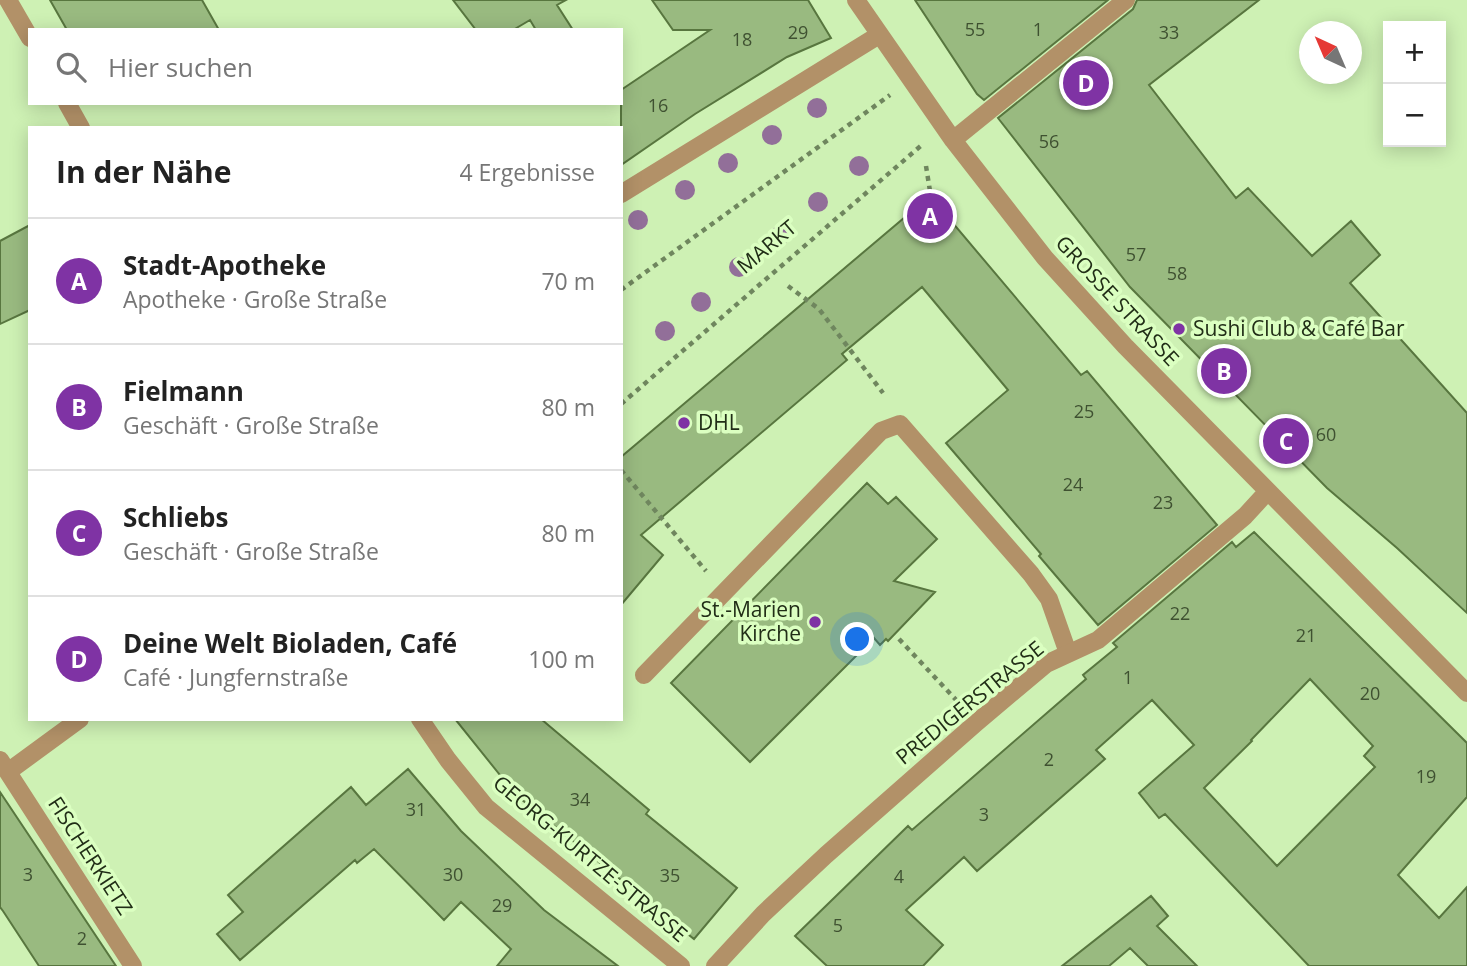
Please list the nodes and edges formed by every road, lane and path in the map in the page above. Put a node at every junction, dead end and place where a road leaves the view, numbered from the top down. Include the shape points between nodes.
1 (8, 0) edge
2 (856, 0) edge
3 (1126, 0) edge
4 (28, 35) edge
5 (879, 35) junction
6 (911, 80) junction
7 (68, 105) edge
8 (81, 126) edge
9 (948, 133) junction
10 (926, 166) dead end
11 (930, 191) dead end
12 (623, 193) edge
13 (788, 286) dead end
14 (623, 289) edge
15 (883, 393) dead end
16 (623, 402) edge
17 (623, 472) edge
18 (1267, 492) junction
19 (725, 590) junction
20 (899, 639) dead end
21 (1068, 653) junction
22 (644, 675) dead end
23 (1464, 685) edge
24 (954, 699) dead end
25 (77, 721) edge
26 (421, 721) edge
27 (4, 766) edge
28 (133, 966) edge
29 (681, 966) edge
30 (715, 966) edge

1 - 4 street
2 - 5 street, GROSSE STRASSE
3 - 9 street
5 - 6 street, GROSSE STRASSE
5 - 12 street
6 - 9 street, GROSSE STRASSE
6 - 14 path
7 - 8 street
9 - 16 path, MARKT
9 - 18 street, GROSSE STRASSE via 1054,268
10 - 11 path
13 - 15 path via 819,309
17 - 19 path
18 - 21 street, PREDIGERSTRASSE via 1245,516 1098,640
18 - 23 street, GROSSE STRASSE
19 - 21 street via 881,431 901,424 1031,574 1049,599
19 - 22 street
20 - 24 path
21 - 30 street, PREDIGERSTRASSE via 1046,664 836,846
25 - 27 street, FISCHERKIETZ
26 - 29 street, GEORG-KURTZE-STRASSE via 486,807
27 - 28 street, FISCHERKIETZ

